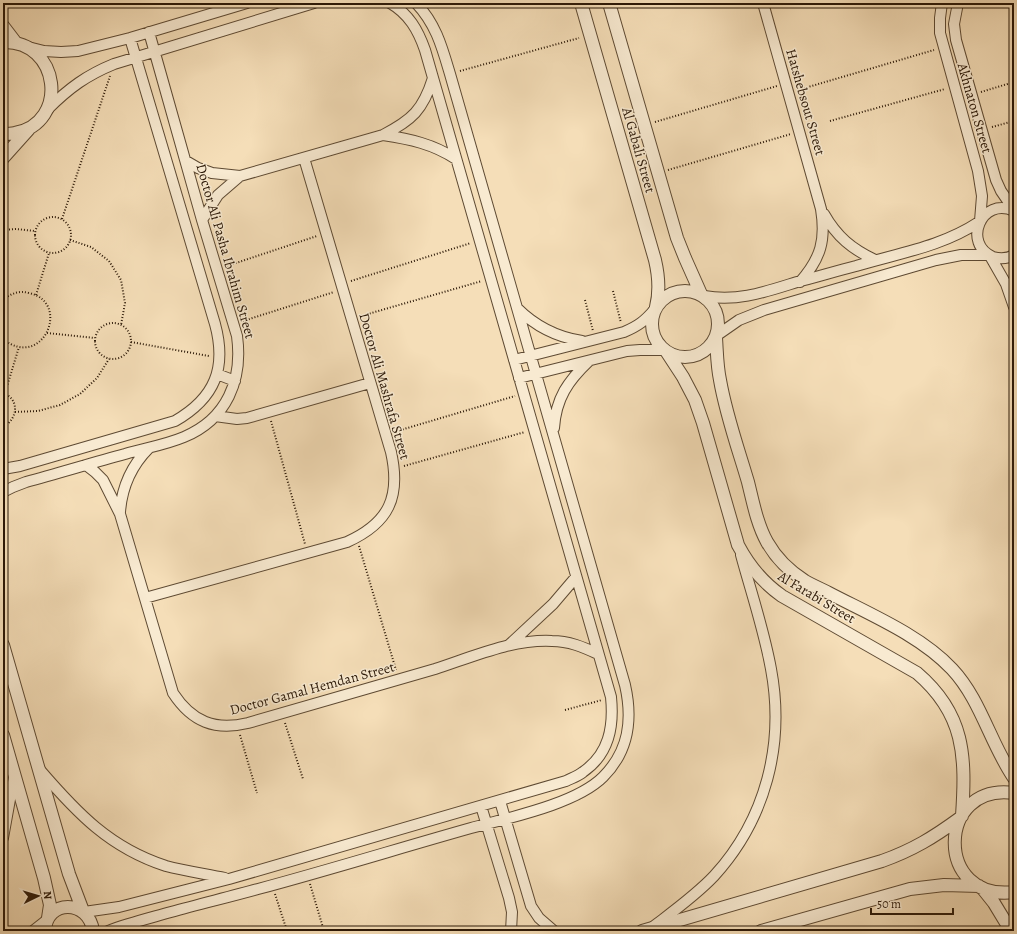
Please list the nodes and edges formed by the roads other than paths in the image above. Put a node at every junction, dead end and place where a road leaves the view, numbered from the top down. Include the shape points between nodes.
1 (247, 3) edge
2 (314, 3) edge
3 (390, 3) edge
4 (416, 3) edge
5 (581, 3) edge
6 (609, 3) edge
7 (763, 3) edge
8 (942, 3) edge
9 (958, 3) edge
10 (3, 26) edge
11 (149, 32) junction
12 (130, 38) junction
13 (3, 42) edge
14 (16, 43) junction
15 (441, 45) junction
16 (28, 47) junction
17 (425, 50) junction
18 (155, 51) junction
19 (136, 57) junction
20 (433, 78) junction
21 (48, 109) junction
22 (30, 128) junction
23 (3, 134) edge
24 (383, 136) junction
25 (3, 158) edge
26 (304, 158) junction
27 (456, 159) junction
28 (186, 161) junction
29 (240, 176) junction
30 (821, 209) junction
31 (1014, 210) edge
32 (202, 220) junction
33 (980, 221) junction
34 (989, 255) junction
35 (1014, 256) edge
36 (875, 260) junction
37 (800, 282) junction
38 (703, 295) junction
39 (1014, 306) edge
40 (517, 308) junction
41 (655, 308) junction
42 (716, 337) junction
43 (591, 341) junction
44 (665, 351) junction
45 (531, 355) junction
46 (514, 360) junction
47 (591, 360) junction
48 (217, 374) junction
49 (536, 374) junction
50 (519, 378) junction
51 (235, 381) junction
52 (370, 383) junction
53 (215, 416) junction
54 (553, 434) junction
55 (151, 447) junction
56 (86, 465) junction
57 (3, 469) edge
58 (3, 492) edge
59 (120, 514) junction
60 (738, 545) junction
61 (576, 577) junction
62 (144, 598) junction
63 (3, 645) edge
64 (509, 645) junction
65 (598, 654) junction
66 (625, 685) junction
67 (610, 693) junction
68 (3, 735) edge
69 (39, 769) junction
70 (15, 775) junction
71 (1014, 778) edge
72 (1014, 793) edge
73 (500, 801) junction
74 (481, 806) junction
75 (961, 817) junction
76 (505, 818) junction
77 (487, 824) junction
78 (3, 838) edge
79 (229, 879) junction
80 (980, 887) junction
81 (1014, 892) edge
82 (83, 911) junction
83 (47, 923) edge
84 (646, 930) edge
85 (34, 931) edge
86 (93, 931) edge
87 (108, 931) edge
88 (511, 931) edge
89 (554, 931) edge
90 (761, 931) edge
91 (1010, 931) edge

1 - 11 street
2 - 18 street
3 - 17 street via 411,20
4 - 15 street via 434,26
5 - 41 street, Al Gabali Street via 655,260 659,284 659,297
6 - 38 street, Al Gabali Street via 684,258
7 - 30 street, Hatshebsout Street
8 - 33 street, Akhnaton Street via 940,33 980,184
9 - 31 street, Akhnaton Street via 954,24 956,40 996,180
10 - 14 street
11 - 12 street
11 - 18 street, Doctor Ali Pasha Ibrahim Street
12 - 16 street via 78,51 50,52
12 - 19 street
13 - 14 street
14 - 16 street
15 - 17 street
15 - 40 street
16 - 21 street via 48,67 52,95
17 - 20 street
18 - 19 street
18 - 28 street, Doctor Ali Pasha Ibrahim Street
19 - 21 street via 95,72 78,82
19 - 48 street via 220,340
20 - 24 street via 421,107 398,128
20 - 27 street
21 - 22 street
22 - 23 street
22 - 25 street
24 - 26 street
24 - 27 street via 424,143
26 - 29 street
26 - 52 street, Doctor Ali Mashrafa Street
27 - 46 street
28 - 29 street via 212,173
28 - 32 street, Doctor Ali Pasha Ibrahim Street
29 - 32 street via 218,195
30 - 36 street, Hatshebsout Street via 843,240 858,252
30 - 37 street, Hatshebsout Street via 824,224 823,240 818,256
31 - 33 street via 996,208 984,215
32 - 51 street, Doctor Ali Pasha Ibrahim Street via 234,324 239,351
33 - 34 street, Akhnaton Street via 977,237 979,244
33 - 36 street via 944,241
34 - 35 street via 1003,259
34 - 39 street, Akhnaton Street via 1006,284
34 - 42 street via 961,255 936,260 764,310 739,320
36 - 37 street
37 - 38 street via 746,296 719,299
38 - 41 street via 693,291 676,291 661,300
38 - 42 street via 711,302 717,314
40 - 43 street via 528,319 555,335
40 - 45 street
41 - 43 street via 646,320 634,328
41 - 44 street via 652,318 654,336
42 - 44 street via 710,346 694,356 684,358
42 - 71 street, Al Farabi Street via 720,379 729,418 760,524 767,542 777,557 790,571 897,628 935,653 952,668 978,705 997,750
43 - 45 street
44 - 47 street via 628,351
44 - 60 street, Al Farabi Street via 695,400
45 - 46 street
45 - 49 street
46 - 50 street
47 - 49 street
47 - 54 street via 567,385 559,400 554,416
48 - 51 street
48 - 57 street via 201,402 175,421
49 - 50 street
49 - 54 street
50 - 61 street
51 - 53 street, Doctor Ali Pasha Ibrahim Street via 227,400
52 - 53 street via 247,418
52 - 62 street, Doctor Ali Mashrafa Street via 395,469 390,504 376,523 342,543
53 - 55 street, Doctor Ali Pasha Ibrahim Street via 189,435
54 - 66 street
55 - 56 street, Doctor Ali Pasha Ibrahim Street
55 - 59 street, Doctor Gamal Hemdan Street via 131,470 121,498
56 - 58 street, Doctor Ali Pasha Ibrahim Street via 26,482
56 - 59 street, Doctor Gamal Hemdan Street via 103,480
59 - 62 street, Doctor Gamal Hemdan Street
60 - 75 street, Al Farabi Street via 756,574 768,586 912,670 931,685 943,699 952,715 961,750
60 - 84 street via 771,669 777,724 768,779 759,806 732,855 694,896
61 - 64 street, Doctor Gamal Hemdan Street via 553,604
61 - 65 street
62 - 64 street, Doctor Gamal Hemdan Street via 173,693 180,704 199,720 224,726 237,726 399,680
63 - 69 street
64 - 65 street, Doctor Gamal Hemdan Street via 536,641 568,642
65 - 67 street
66 - 67 street
66 - 76 street via 630,718 627,735 616,760 602,778 574,796
67 - 73 street via 613,714 611,730 606,746 597,760 583,772 566,781
68 - 70 street
69 - 79 street via 70,805 114,841 166,866
69 - 82 street via 69,874
70 - 78 street
70 - 83 street via 46,884 50,905
72 - 75 street via 992,793 980,798
73 - 74 street
73 - 76 street
74 - 77 street
74 - 79 street
75 - 80 street via 955,830 956,856 968,878
75 - 84 street via 903,854
76 - 77 street
76 - 89 street via 531,906 539,918
77 - 87 street
77 - 88 street via 510,898
79 - 82 street via 119,908
80 - 81 street via 993,892
80 - 90 street via 944,885 910,889
80 - 91 street via 994,903
82 - 83 street via 76,908 60,908
82 - 86 street via 89,917
83 - 85 street

